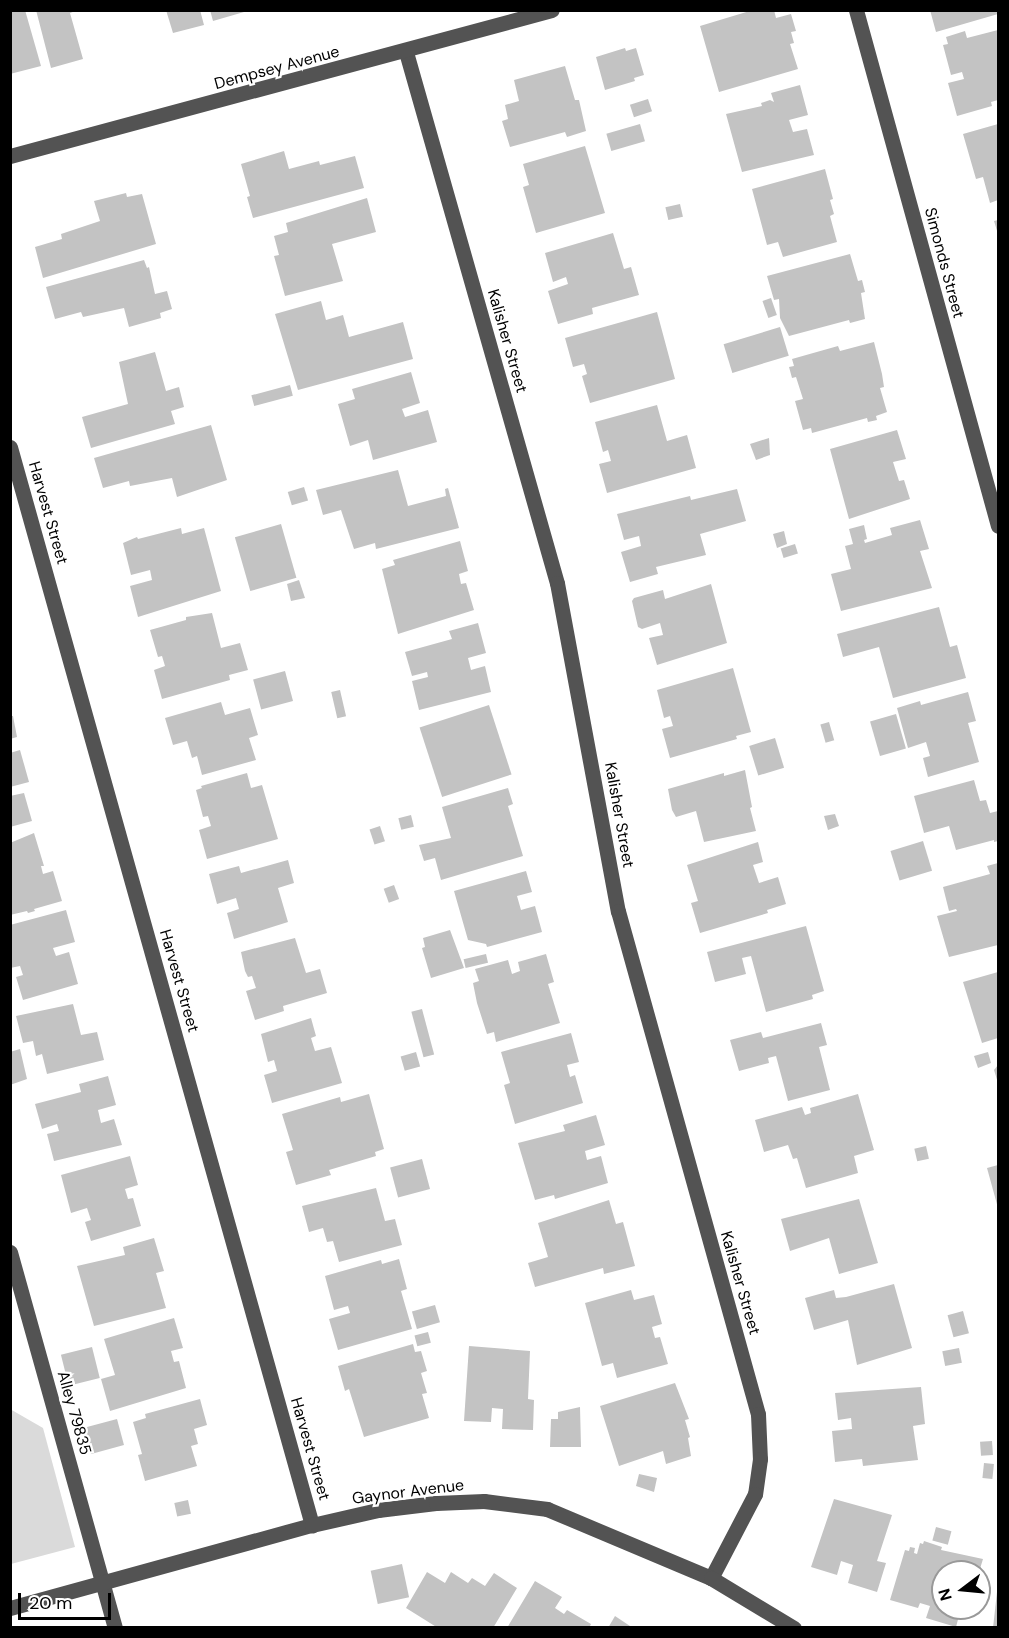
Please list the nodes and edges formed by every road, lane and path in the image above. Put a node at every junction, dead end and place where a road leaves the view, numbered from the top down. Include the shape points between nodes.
1 (552, 10) edge
2 (856, 10) edge
3 (406, 51) junction
4 (10, 156) edge
5 (10, 447) edge
6 (999, 526) edge
7 (10, 1252) edge
8 (312, 1525) junction
9 (711, 1578) junction
10 (103, 1583) junction
11 (10, 1608) edge
12 (115, 1628) edge
13 (794, 1628) edge

1 - 3 street, Dempsey Avenue
2 - 6 street, Simonds Street
3 - 4 street, Dempsey Avenue
3 - 9 street, Kalisher Street via 557,583 618,911 758,1414 760,1459 754,1494
5 - 8 street, Harvest Street
7 - 10 street, Alley 79835
8 - 9 street, Gaynor Avenue via 378,1510 436,1503 484,1501 526,1506 547,1509
8 - 10 street, Gaynor Avenue
9 - 13 street, Gaynor Avenue
10 - 11 street, Gaynor Avenue
10 - 12 street, Alley 79835

